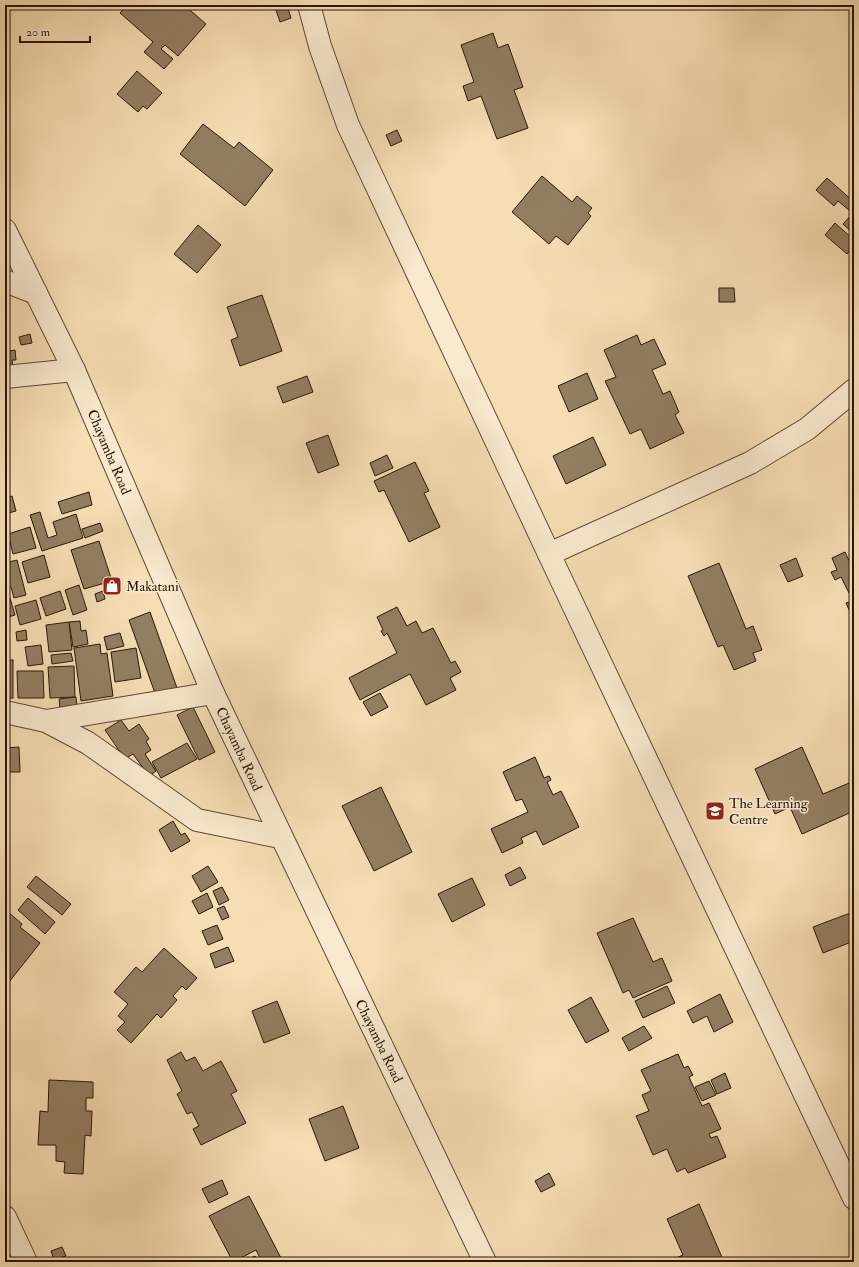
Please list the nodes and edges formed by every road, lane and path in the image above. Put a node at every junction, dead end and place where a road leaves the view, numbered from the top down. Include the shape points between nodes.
1 (309, 5) edge
2 (5, 230) edge
3 (5, 281) edge
4 (36, 293) junction
5 (74, 370) junction
6 (5, 377) edge
7 (854, 390) edge
8 (549, 554) junction
9 (213, 693) junction
10 (5, 712) edge
11 (46, 721) junction
12 (280, 837) junction
13 (854, 1198) edge
14 (5, 1217) edge
15 (26, 1262) edge
16 (485, 1262) edge

1 - 8 street via 320,46 348,125
2 - 4 street, Chayamba Road
3 - 4 street
4 - 5 street, Chayamba Road
5 - 6 street
5 - 9 street, Chayamba Road
7 - 8 street via 807,429 750,463
8 - 13 street
9 - 11 street
9 - 12 street, Chayamba Road
10 - 11 street
11 - 12 street via 88,743 196,820
12 - 16 street, Chayamba Road
14 - 15 street

